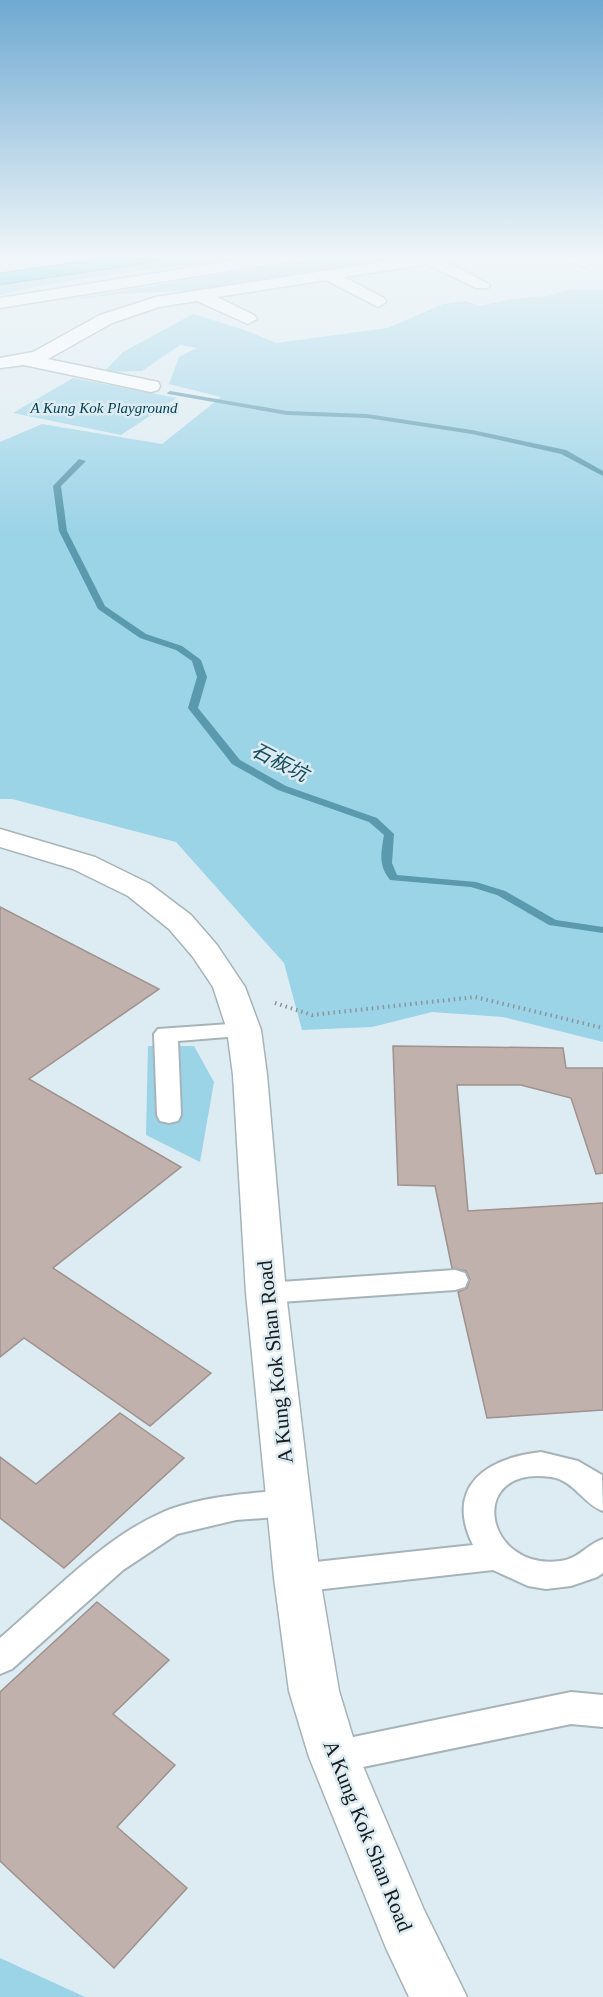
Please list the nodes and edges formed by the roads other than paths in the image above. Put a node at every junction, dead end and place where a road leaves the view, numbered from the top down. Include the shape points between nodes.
1 (52, 349) edge
2 (27, 360) junction
3 (0, 363) edge
4 (151, 386) dead end
5 (0, 838) edge
6 (244, 1030) junction
7 (169, 1115) dead end
8 (455, 1280) dead end
9 (266, 1293) junction
10 (603, 1498) edge
11 (290, 1503) junction
12 (603, 1552) edge
13 (497, 1556) junction
14 (297, 1578) junction
15 (0, 1659) edge
16 (603, 1711) edge
17 (334, 1757) junction
18 (439, 1997) edge

1 - 2 street
2 - 3 street
2 - 4 street
5 - 6 street, A Kung Kok Shan Road via 84,863 139,890 180,922 229,987
6 - 7 lane via 166,1034
6 - 9 street, A Kung Kok Shan Road
8 - 9 lane
9 - 11 street, A Kung Kok Shan Road
10 - 13 lane via 584,1477 564,1468 520,1465 502,1473 486,1485 478,1502 477,1521 483,1539
11 - 14 street, A Kung Kok Shan Road
11 - 15 lane via 236,1507 170,1523 112,1560
12 - 13 lane via 580,1571 560,1576 515,1568
13 - 14 lane
14 - 17 street, A Kung Kok Shan Road via 314,1691
16 - 17 lane via 571,1708
17 - 18 street, A Kung Kok Shan Road via 405,1929

